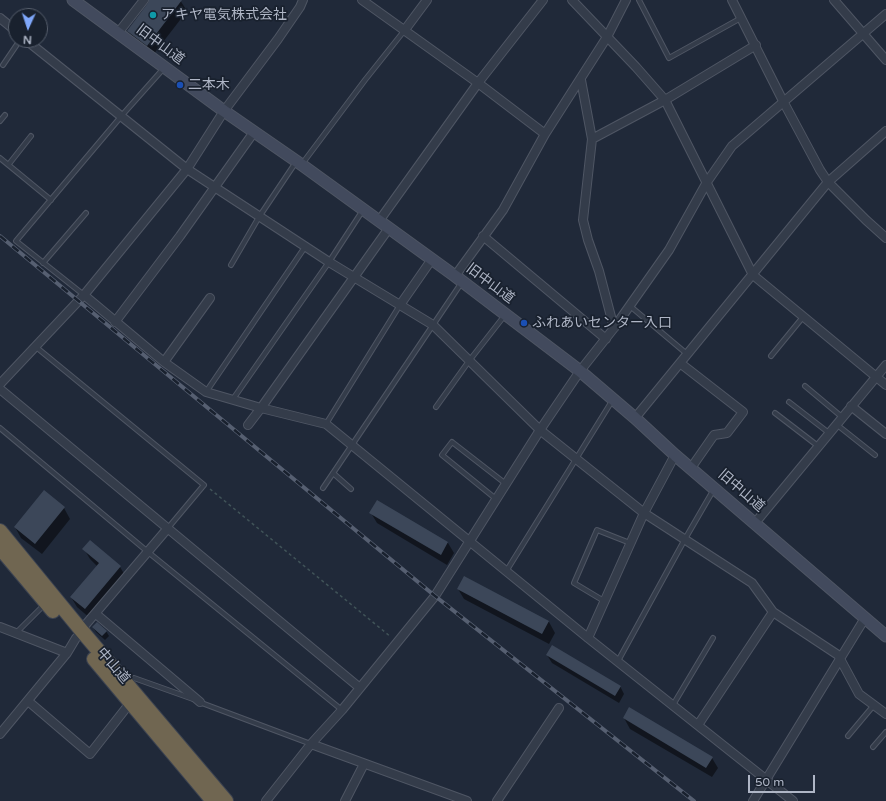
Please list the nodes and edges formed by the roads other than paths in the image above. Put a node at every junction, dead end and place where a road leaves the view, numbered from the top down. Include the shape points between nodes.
1 (73, 0) edge
2 (144, 0) edge
3 (303, 0) edge
4 (362, 0) edge
5 (427, 0) edge
6 (543, 0) edge
7 (572, 0) edge
8 (626, 0) edge
9 (639, 0) edge
10 (732, 0) edge
11 (834, 0) edge
12 (886, 14) edge
13 (741, 17) junction
14 (0, 18) edge
15 (8, 25) edge
16 (404, 31) junction
17 (118, 33) junction
18 (863, 34) junction
19 (607, 37) junction
20 (756, 46) junction
21 (15, 48) edge
22 (36, 48) edge
23 (886, 60) edge
24 (4, 65) dead end
25 (164, 67) junction
26 (581, 80) junction
27 (478, 83) junction
28 (665, 100) junction
29 (783, 101) junction
30 (224, 111) junction
31 (5, 115) dead end
32 (120, 117) junction
33 (0, 121) edge
34 (886, 131) edge
35 (254, 132) junction
36 (544, 134) junction
37 (31, 136) dead end
38 (592, 139) junction
39 (0, 158) edge
40 (299, 163) junction
41 (9, 164) junction
42 (187, 169) junction
43 (707, 182) junction
44 (828, 182) junction
45 (214, 187) junction
46 (51, 200) junction
47 (363, 210) junction
48 (86, 213) dead end
49 (259, 217) junction
50 (379, 221) junction
51 (389, 228) junction
52 (483, 236) junction
53 (886, 238) edge
54 (306, 247) junction
55 (432, 259) junction
56 (329, 262) junction
57 (44, 263) junction
58 (231, 265) dead end
59 (753, 275) junction
60 (354, 277) junction
61 (458, 279) junction
62 (84, 295) junction
63 (210, 298) dead end
64 (400, 306) junction
65 (630, 306) junction
66 (505, 314) junction
67 (803, 317) junction
68 (115, 322) junction
69 (433, 325) junction
70 (614, 328) junction
71 (606, 339) junction
72 (36, 346) junction
73 (687, 354) junction
74 (771, 356) dead end
75 (469, 361) junction
76 (164, 362) junction
77 (680, 363) junction
78 (886, 365) edge
79 (580, 371) junction
80 (875, 377) junction
81 (0, 384) edge
82 (886, 385) edge
83 (805, 386) dead end
84 (0, 389) edge
85 (206, 392) junction
86 (233, 399) junction
87 (613, 400) junction
88 (789, 402) dead end
89 (851, 406) junction
90 (261, 408) junction
91 (436, 408) dead end
92 (775, 413) dead end
93 (842, 417) junction
94 (635, 418) junction
95 (326, 424) junction
96 (836, 424) junction
97 (248, 425) dead end
98 (0, 428) edge
99 (540, 430) junction
100 (829, 432) junction
101 (886, 434) edge
102 (352, 444) junction
103 (818, 446) junction
104 (675, 455) junction
105 (875, 455) dead end
106 (577, 458) junction
107 (691, 468) junction
108 (333, 473) junction
109 (506, 484) junction
110 (323, 488) dead end
111 (715, 488) junction
112 (351, 489) dead end
113 (496, 499) junction
114 (644, 513) junction
115 (755, 523) junction
116 (168, 528) junction
117 (0, 531) edge
118 (685, 539) junction
119 (470, 541) junction
120 (630, 543) junction
121 (0, 548) edge
122 (148, 552) junction
123 (507, 570) junction
124 (46, 602) junction
125 (605, 602) junction
126 (773, 612) junction
127 (96, 614) junction
128 (866, 618) junction
129 (0, 627) edge
130 (885, 632) edge
131 (16, 633) junction
132 (79, 634) junction
133 (588, 638) junction
134 (713, 638) dead end
135 (67, 653) junction
136 (840, 660) junction
137 (618, 661) junction
138 (126, 682) junction
139 (360, 688) junction
140 (28, 701) junction
141 (200, 702) junction
142 (130, 703) junction
143 (673, 705) junction
144 (874, 705) junction
145 (559, 708) dead end
146 (342, 710) junction
147 (886, 714) edge
148 (698, 725) junction
149 (886, 732) edge
150 (0, 734) edge
151 (848, 736) dead end
152 (311, 744) junction
153 (873, 747) dead end
154 (364, 764) junction
155 (766, 780) junction
156 (213, 801) edge
157 (226, 801) edge
158 (266, 801) edge
159 (344, 801) edge
160 (467, 801) edge
161 (497, 801) edge
162 (754, 801) edge
163 (793, 801) edge

1 - 17 main road, 旧中山道
2 - 17 street
3 - 30 street via 278,39
4 - 16 street
5 - 16 street
6 - 27 street
7 - 19 street
8 - 19 street
9 - 13 lane via 669,58
10 - 13 street
11 - 18 street
12 - 18 street
13 - 20 street
14 - 15 street
16 - 27 street
16 - 40 lane
17 - 25 main road, 旧中山道
18 - 23 street
18 - 29 street
19 - 26 street
19 - 28 street
20 - 28 street
20 - 29 street
21 - 24 lane
22 - 32 street
25 - 30 main road, 旧中山道
25 - 32 lane
26 - 36 street
26 - 38 street
27 - 36 street
27 - 50 street
28 - 38 street
28 - 43 street
29 - 43 street via 732,146
29 - 44 street
30 - 35 main road, 旧中山道
30 - 42 street
31 - 33 lane
32 - 42 street
32 - 46 lane
34 - 44 street
35 - 40 main road, 旧中山道
35 - 45 street
36 - 52 street via 503,210
37 - 41 lane
38 - 70 street via 584,220
39 - 41 lane
40 - 47 main road, 旧中山道
40 - 49 lane
41 - 46 lane
42 - 45 street
42 - 62 street
43 - 59 street
43 - 65 street via 669,250
44 - 53 street
44 - 59 street
45 - 49 street
45 - 68 street
46 - 57 lane via 16,241
47 - 50 main road, 旧中山道
47 - 56 lane
48 - 57 lane
49 - 54 street
49 - 58 lane
50 - 51 main road, 旧中山道
51 - 55 main road, 旧中山道
51 - 60 street
52 - 61 street
52 - 71 street
54 - 56 street
54 - 85 lane
55 - 61 main road, 旧中山道
55 - 64 street
56 - 60 street
56 - 86 lane
57 - 62 lane
59 - 67 street
59 - 73 street
60 - 64 street
60 - 90 street
61 - 66 main road, 旧中山道
61 - 69 lane
62 - 68 street
62 - 72 street
63 - 76 street
64 - 69 street
64 - 95 lane
65 - 70 street
65 - 73 lane
66 - 75 lane
66 - 79 main road, 旧中山道
67 - 74 lane
67 - 80 street
68 - 76 street
69 - 75 street
69 - 102 lane
70 - 71 street
71 - 79 street
72 - 81 street
72 - 116 lane via 204,485
73 - 77 street
75 - 91 lane
75 - 99 street
76 - 85 street
77 - 94 street
77 - 107 street via 743,412 727,433 714,435
78 - 80 street
79 - 87 main road, 旧中山道
79 - 99 street
80 - 82 street
80 - 89 street
83 - 93 lane
84 - 116 street
85 - 86 street
86 - 90 street
87 - 94 main road, 旧中山道
87 - 106 lane
88 - 100 lane
89 - 93 street
89 - 101 street
90 - 95 street
90 - 97 street
92 - 103 lane
93 - 96 street
94 - 104 main road, 旧中山道
95 - 102 street
96 - 100 street
96 - 105 lane
98 - 122 lane
99 - 106 street
99 - 109 street
100 - 103 street
102 - 108 lane
102 - 119 street
103 - 115 street
104 - 107 main road, 旧中山道
104 - 114 street
106 - 114 street
106 - 123 lane
107 - 111 main road, 旧中山道
108 - 110 lane
108 - 112 lane
109 - 113 street
109 - 113 lane via 452,442 442,455
111 - 115 main road, 旧中山道
111 - 118 lane
113 - 119 street
114 - 118 street
114 - 120 street
115 - 128 main road, 旧中山道
116 - 122 street
116 - 139 street
117 - 132 highway, 中山道
118 - 126 street via 752,583
118 - 137 lane
119 - 123 street
119 - 139 street via 435,596
120 - 125 street
120 - 125 lane via 597,530 574,583
121 - 124 highway, 中山道
122 - 127 street
122 - 146 lane
123 - 133 street
124 - 131 lane
124 - 132 highway, 中山道
125 - 133 street
126 - 136 street via 838,655
126 - 148 street
127 - 132 street
127 - 141 street
128 - 130 main road, 旧中山道
128 - 136 street
129 - 131 street
131 - 135 street
132 - 135 street
132 - 138 highway, 中山道
132 - 142 highway, 中山道
133 - 137 street
134 - 143 lane
135 - 140 street
136 - 144 street via 859,694
136 - 155 street
137 - 143 street
138 - 141 lane via 134,678
138 - 157 highway, 中山道
139 - 146 street
140 - 142 street via 90,754
140 - 150 street
141 - 152 lane
142 - 156 highway, 中山道
143 - 148 street
144 - 147 street
144 - 151 lane
145 - 161 street
146 - 152 street
148 - 155 street
149 - 153 lane
152 - 154 street
152 - 158 street
154 - 159 street
154 - 160 street
155 - 162 street
155 - 163 street

